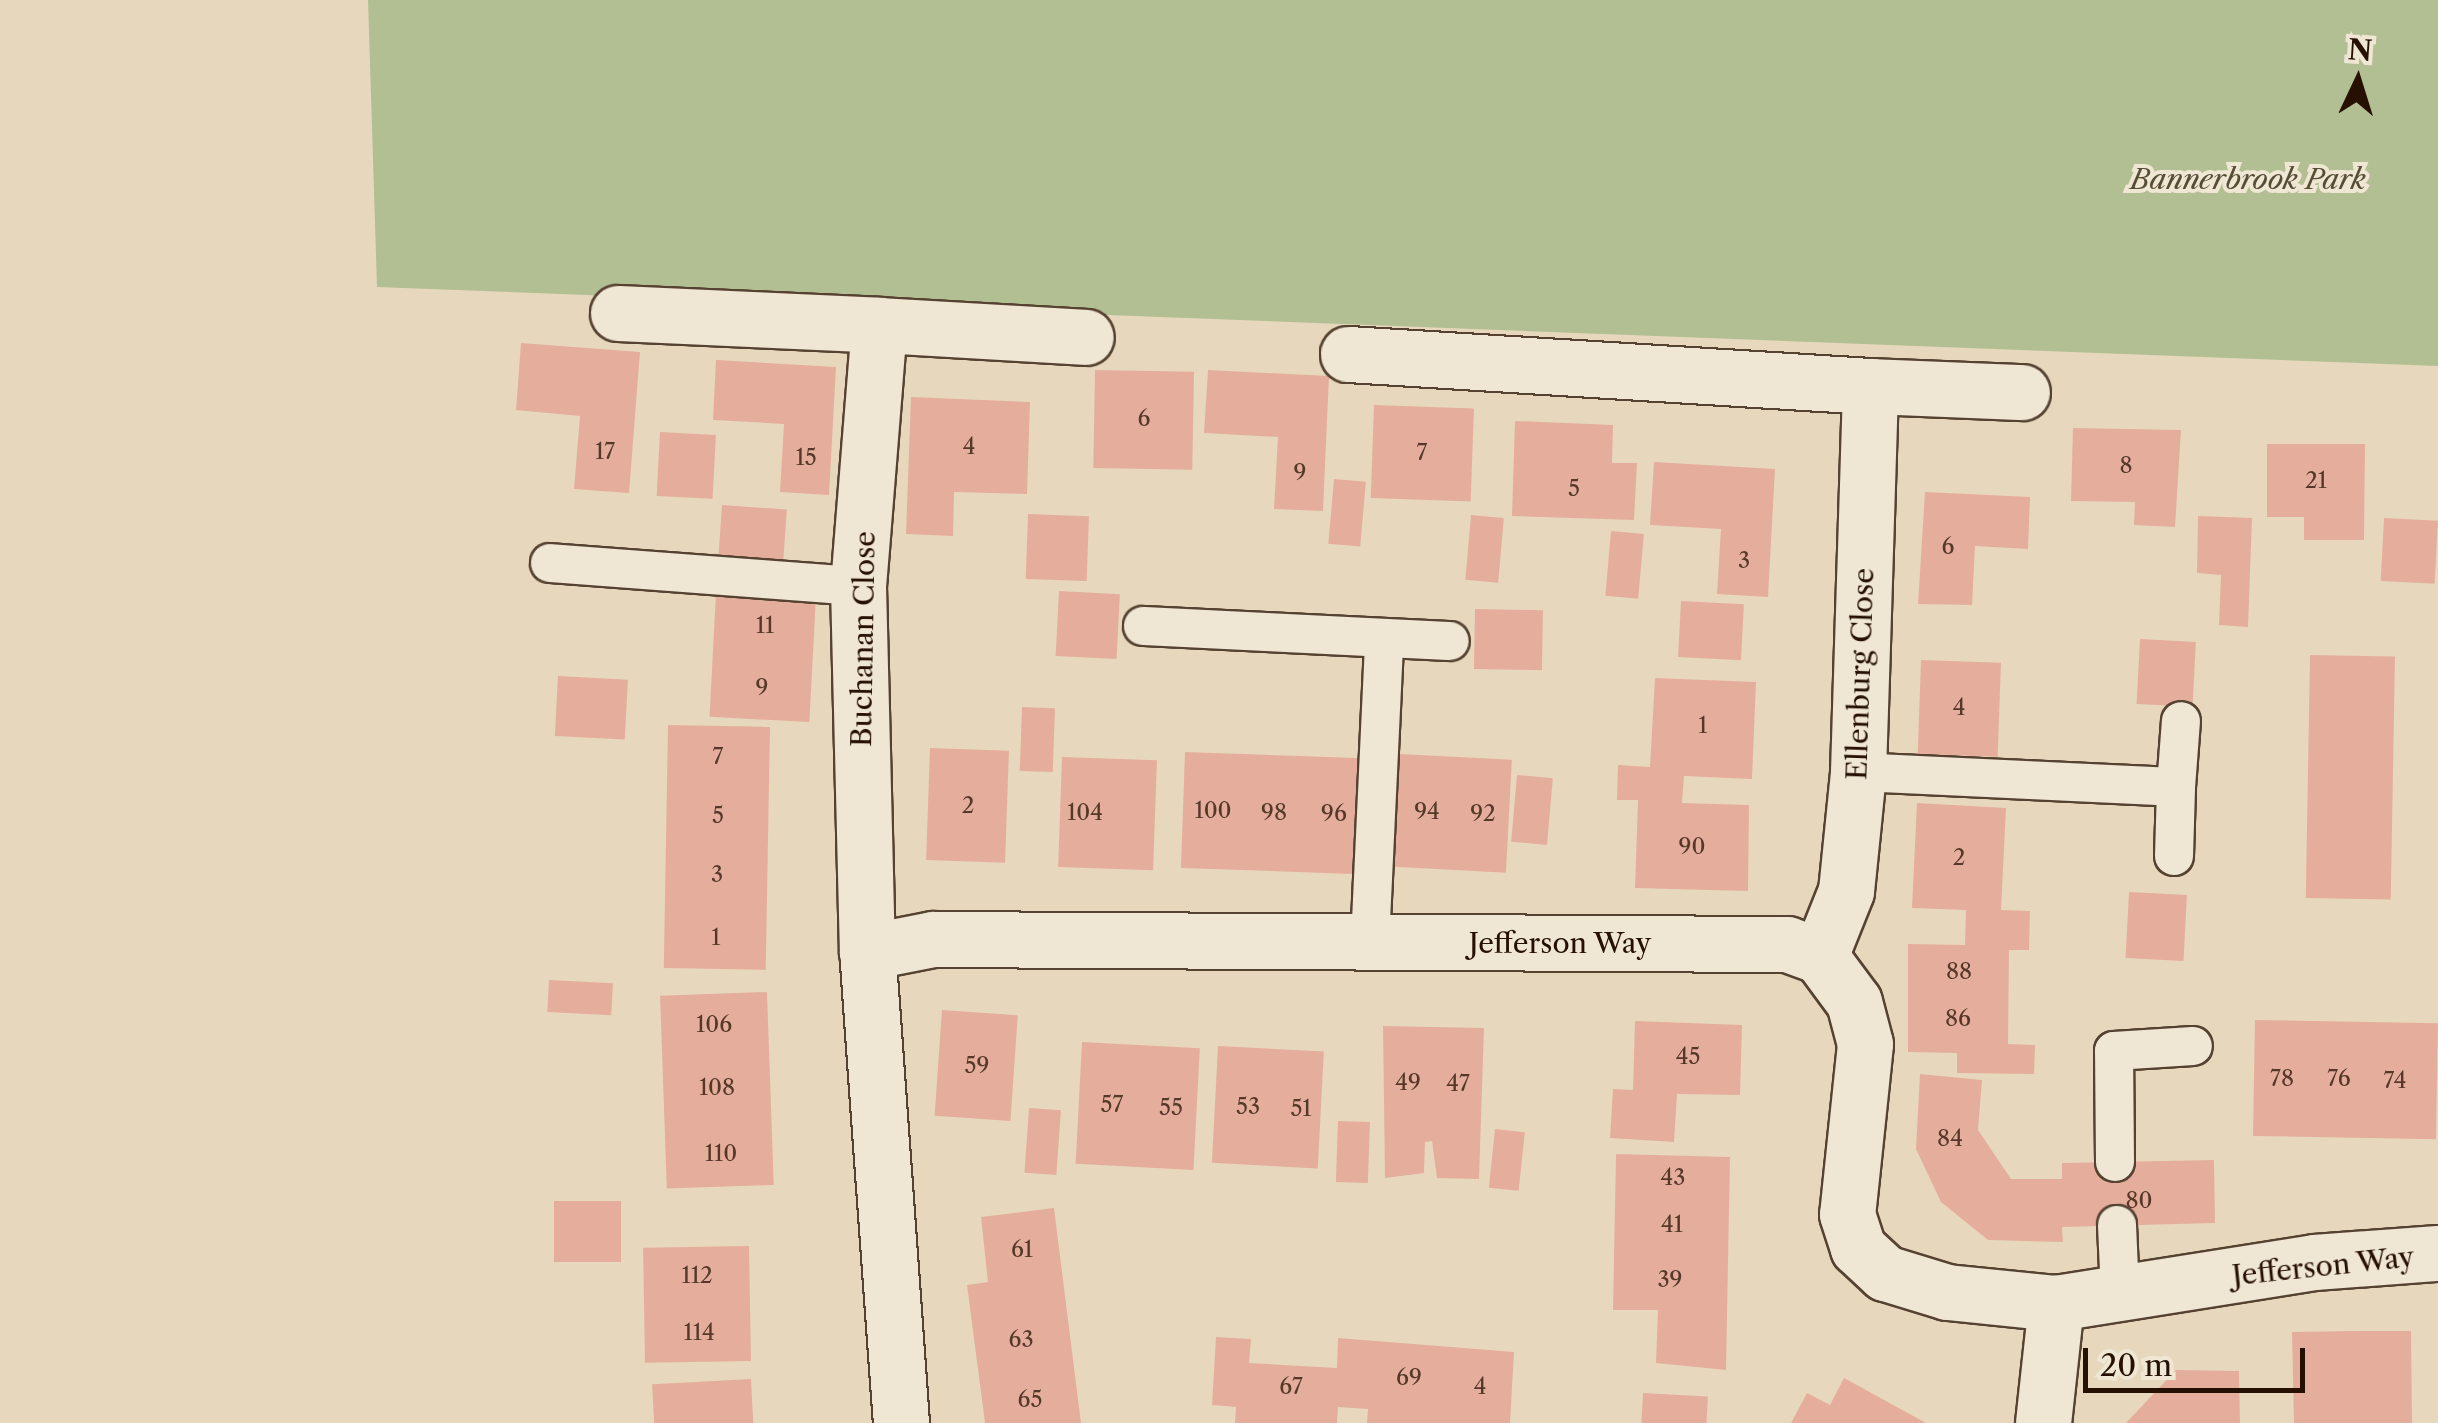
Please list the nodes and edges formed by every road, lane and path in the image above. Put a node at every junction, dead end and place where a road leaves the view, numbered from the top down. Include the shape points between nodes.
1 (618, 314) dead end
2 (879, 326) junction
3 (1086, 338) dead end
4 (1348, 354) dead end
5 (1870, 386) junction
6 (2022, 392) dead end
7 (550, 563) dead end
8 (858, 586) junction
9 (1143, 626) dead end
10 (1384, 640) junction
11 (1450, 641) dead end
12 (2181, 721) dead end
13 (1858, 772) junction
14 (2176, 787) junction
15 (2174, 856) dead end
16 (1370, 942) junction
17 (867, 952) junction
18 (1820, 956) junction
19 (2192, 1046) dead end
20 (2115, 1162) dead end
21 (2118, 1226) dead end
22 (2438, 1254) edge
23 (2120, 1293) junction
24 (2056, 1304) junction
25 (900, 1423) edge
26 (2043, 1423) edge

1 - 2 street
2 - 3 street
2 - 8 street, Buchanan Close
4 - 5 street
5 - 6 street
5 - 13 street, Ellenburg Close
7 - 8 lane
8 - 17 street, Buchanan Close
9 - 10 lane
10 - 11 lane
10 - 16 lane
12 - 14 lane
13 - 14 lane
13 - 18 street, Ellenburg Close via 1846,891
14 - 15 lane
16 - 17 street, Jefferson Way via 933,939
16 - 18 street, Jefferson Way via 1787,944
17 - 25 street
18 - 24 street, Jefferson Way via 1854,1002 1865,1044 1847,1214 1858,1248 1884,1273 1946,1292
19 - 20 lane via 2114,1050
21 - 23 lane
22 - 23 street, Jefferson Way via 2314,1262
23 - 24 street, Jefferson Way
24 - 26 street

